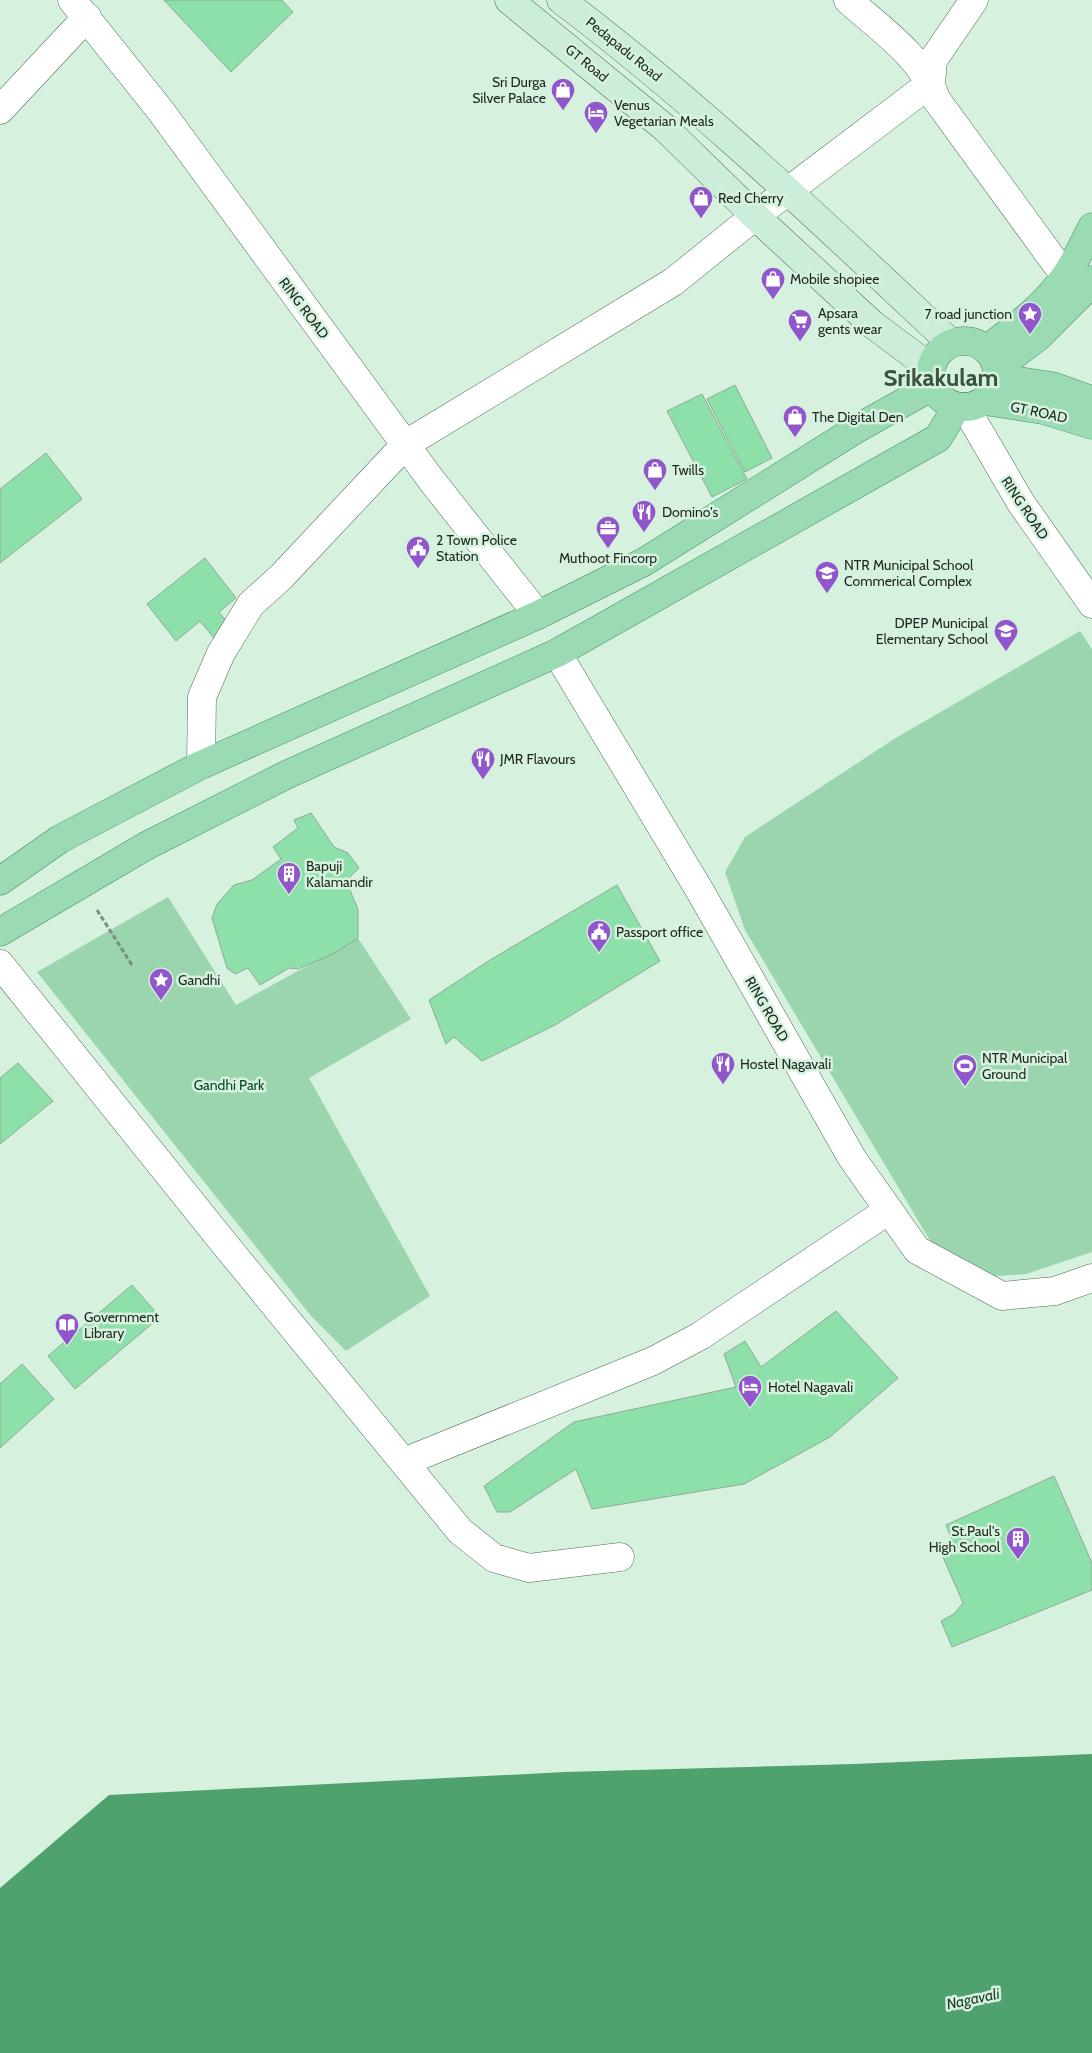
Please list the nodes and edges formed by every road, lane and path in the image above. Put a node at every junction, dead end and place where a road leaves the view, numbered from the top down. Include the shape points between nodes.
1 (509, 0) edge
2 (561, 0) edge
3 (848, 0) edge
4 (974, 0) edge
5 (80, 9) edge
6 (931, 83) junction
7 (0, 110) edge
8 (787, 191) junction
9 (755, 216) junction
10 (1092, 227) edge
11 (1084, 284) edge
12 (951, 343) junction
13 (932, 377) junction
14 (981, 385) junction
15 (1092, 400) edge
16 (1092, 425) edge
17 (406, 444) junction
18 (1092, 604) edge
19 (538, 615) junction
20 (557, 653) junction
21 (200, 765) junction
22 (0, 881) edge
23 (81, 884) junction
24 (0, 932) edge
25 (0, 964) edge
26 (132, 965) dead end
27 (889, 1210) junction
28 (1092, 1278) edge
29 (404, 1462) junction
30 (620, 1557) dead end

1 - 9 main road, GT Road via 665,128
2 - 8 main road, Pedapadu Road via 687,101
3 - 6 street via 911,58
4 - 6 street via 933,60
5 - 7 street
5 - 17 street, RING ROAD via 160,110
6 - 8 street
6 - 11 street via 936,99
8 - 9 street
8 - 12 main road, Pedapadu Road
9 - 13 main road, GT Road
9 - 17 street via 673,282
10 - 11 main road
11 - 14 main road via 1038,337
12 - 13 main road via 935,358
12 - 14 main road via 963,340 976,342
13 - 14 main road via 939,396
13 - 19 main road via 858,428 644,562
14 - 15 main road, GT ROAD via 1052,386
14 - 16 main road, GT ROAD via 1043,410
14 - 18 street, RING ROAD via 1021,503
14 - 20 main road via 938,438
17 - 19 street, RING ROAD
17 - 21 street via 281,577 251,604 221,652 202,697
19 - 21 main road
20 - 23 main road via 286,775 146,846
20 - 27 street, RING ROAD via 700,891 852,1158
21 - 22 main road via 60,839
23 - 24 main road
23 - 26 path
25 - 29 street
27 - 28 street, RING ROAD via 917,1250 1002,1296 1055,1291
27 - 29 street via 700,1336 653,1361
29 - 30 street via 460,1531 494,1558 529,1568

